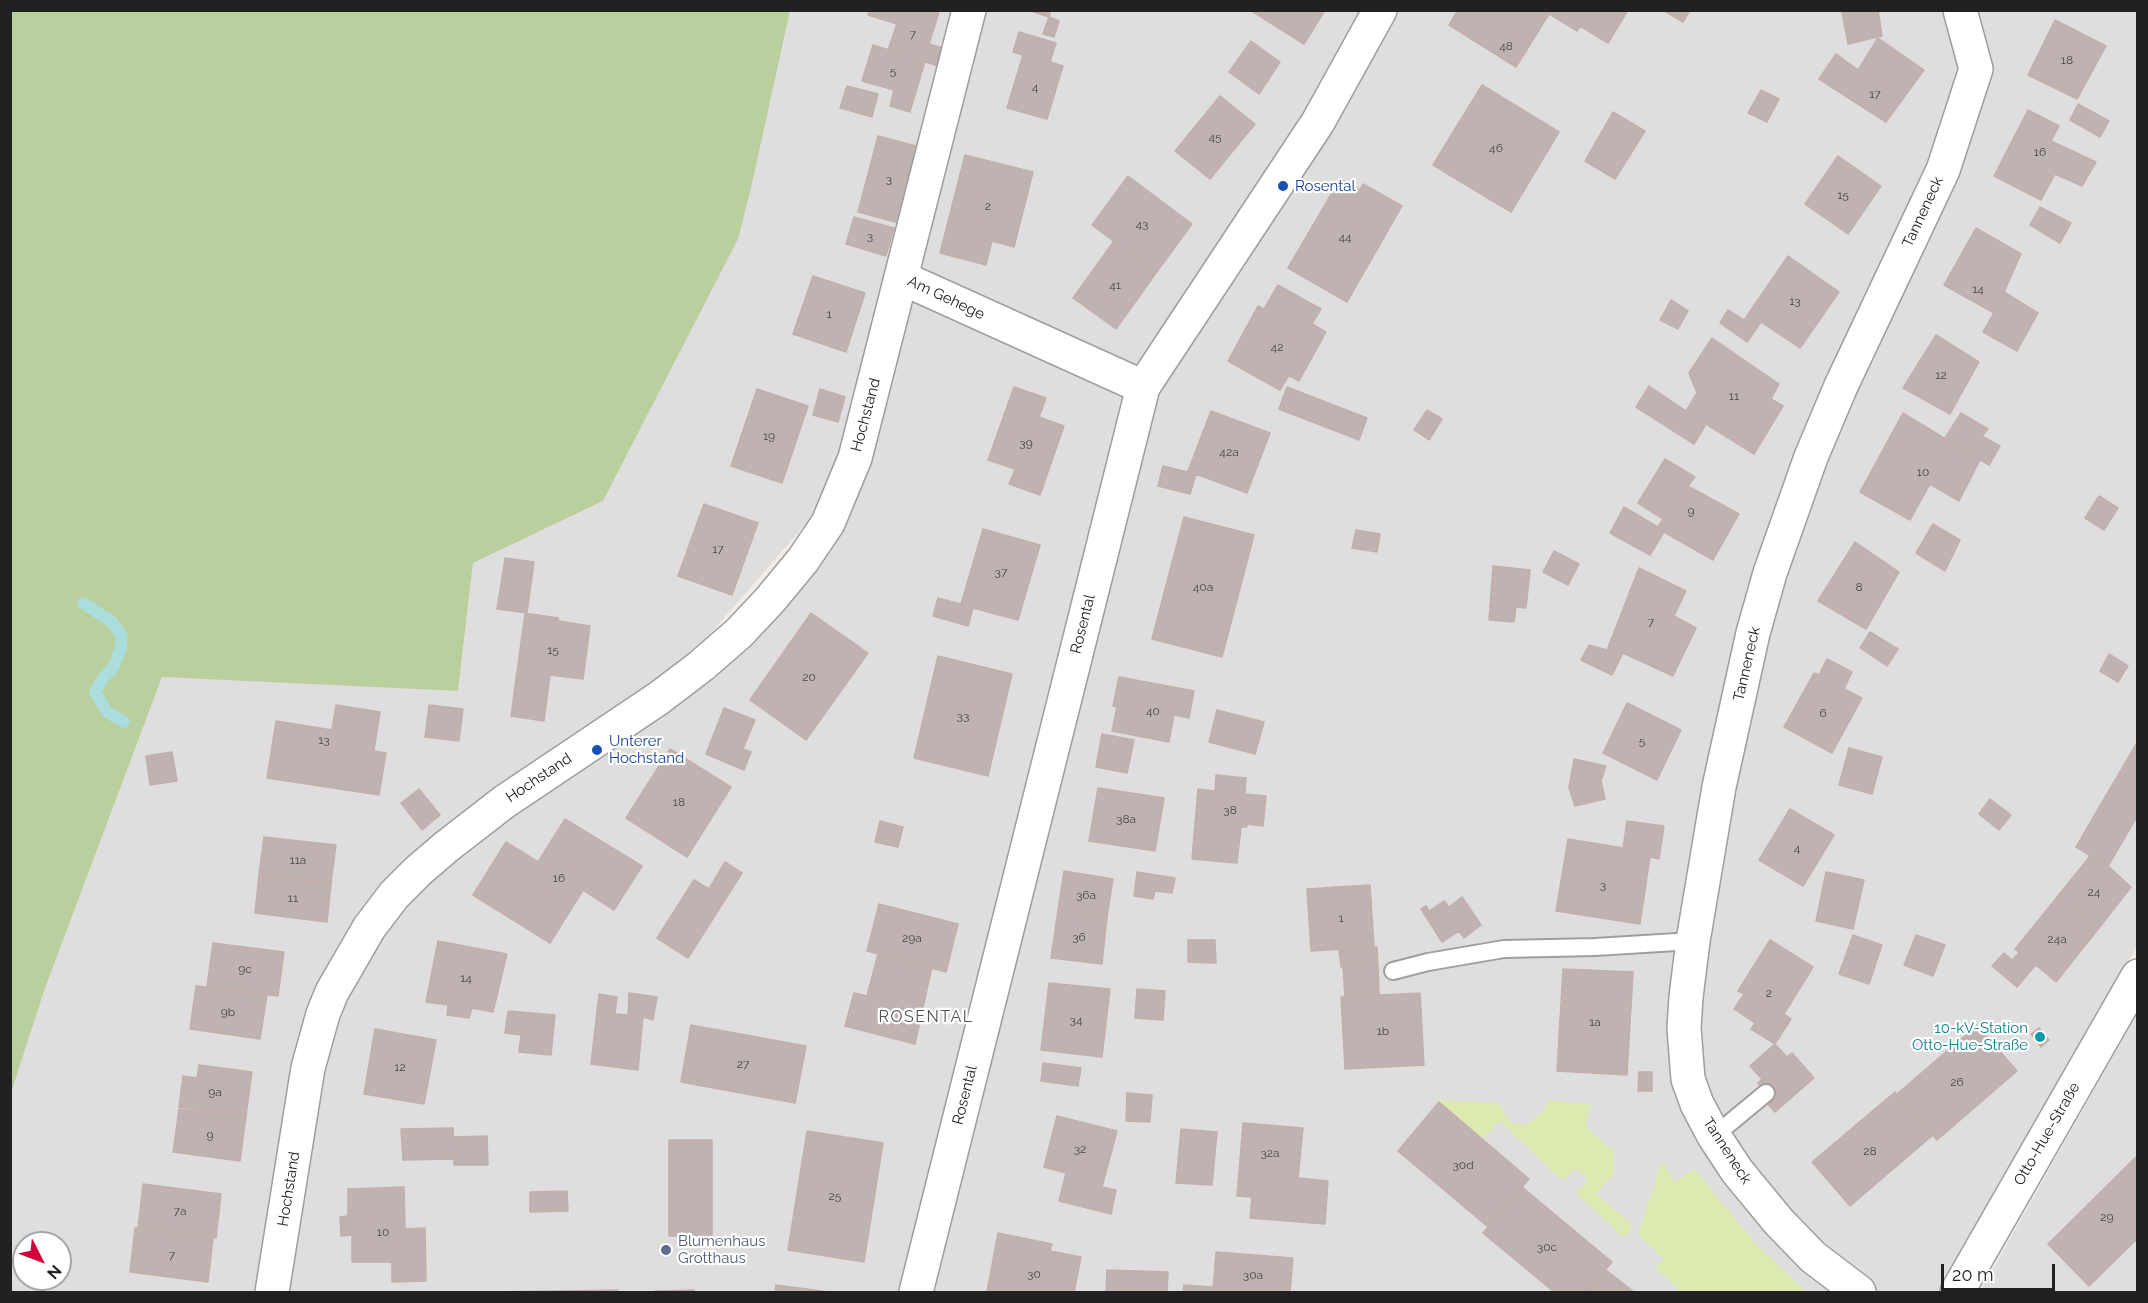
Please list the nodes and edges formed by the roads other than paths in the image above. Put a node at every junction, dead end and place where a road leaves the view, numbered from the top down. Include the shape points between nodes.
1 (969, 10) edge
2 (1380, 10) edge
3 (1960, 10) edge
4 (902, 278) junction
5 (1143, 387) junction
6 (1693, 941) junction
7 (1393, 971) dead end
8 (2138, 976) edge
9 (1766, 1093) dead end
10 (1714, 1136) junction
11 (272, 1293) edge
12 (916, 1293) edge
13 (1859, 1293) edge
14 (1957, 1293) edge

1 - 4 street, Am Gehege
2 - 5 street, Rosental via 1318,122
3 - 6 street, Tanneneck via 1976,69 1943,170 1836,397 1770,573 1719,787
4 - 5 street, Am Gehege
4 - 11 street, Hochstand via 855,458 828,523 793,572 753,618 701,666 504,802 418,871 394,895 354,951 323,1014 308,1068
5 - 12 street, Rosental
6 - 7 lane via 1504,949
6 - 10 street, Tanneneck via 1684,1028 1688,1079
8 - 14 street, Otto-Hue-Straße
9 - 10 lane
10 - 13 street, Tanneneck via 1779,1222 1812,1257

